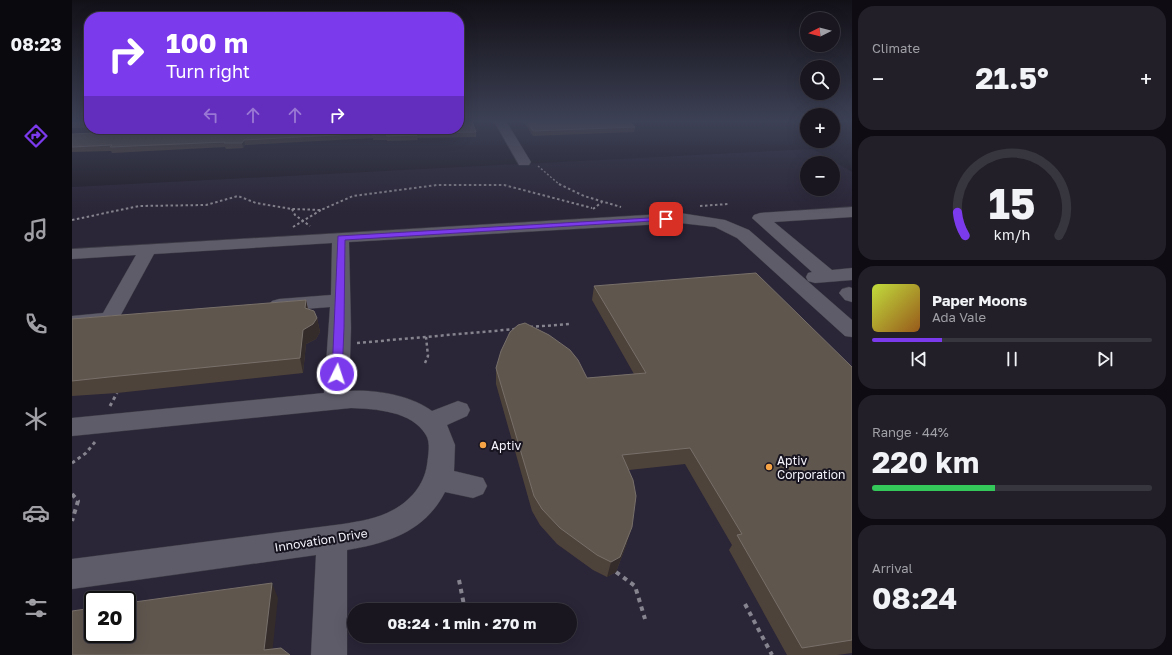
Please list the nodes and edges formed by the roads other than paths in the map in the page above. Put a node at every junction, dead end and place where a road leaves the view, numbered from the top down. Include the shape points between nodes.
1 (518, 152) edge
2 (524, 162) road end
3 (852, 212) edge
4 (341, 238) junction
5 (148, 249) junction
6 (72, 254) edge
7 (852, 274) edge
8 (828, 276) junction
9 (795, 279) junction
10 (340, 300) junction
11 (261, 306) edge
12 (134, 316) edge
13 (110, 318) junction
14 (72, 322) edge
15 (852, 331) edge
16 (336, 400) junction
17 (458, 410) dead end
18 (429, 423) junction
19 (84, 432) edge
20 (438, 480) junction
21 (474, 486) dead end
22 (332, 540) junction
23 (72, 574) edge
24 (329, 655) edge

1 - 2 street
3 - 8 street via 760,218
4 - 5 street
4 - 9 street via 695,218 719,223 743,234
4 - 10 street
5 - 6 street
5 - 13 street
7 - 8 street
8 - 9 street
9 - 15 street
10 - 11 street
10 - 16 street
12 - 13 street
13 - 14 street
16 - 18 street, Innovation Drive via 373,400 390,403 409,409
16 - 19 street, Innovation Drive
17 - 18 street
18 - 20 street, Innovation Drive via 437,431 442,448
20 - 21 street
20 - 22 street, Innovation Drive via 427,498 413,512 392,525 366,534
22 - 23 street, Innovation Drive
22 - 24 street

